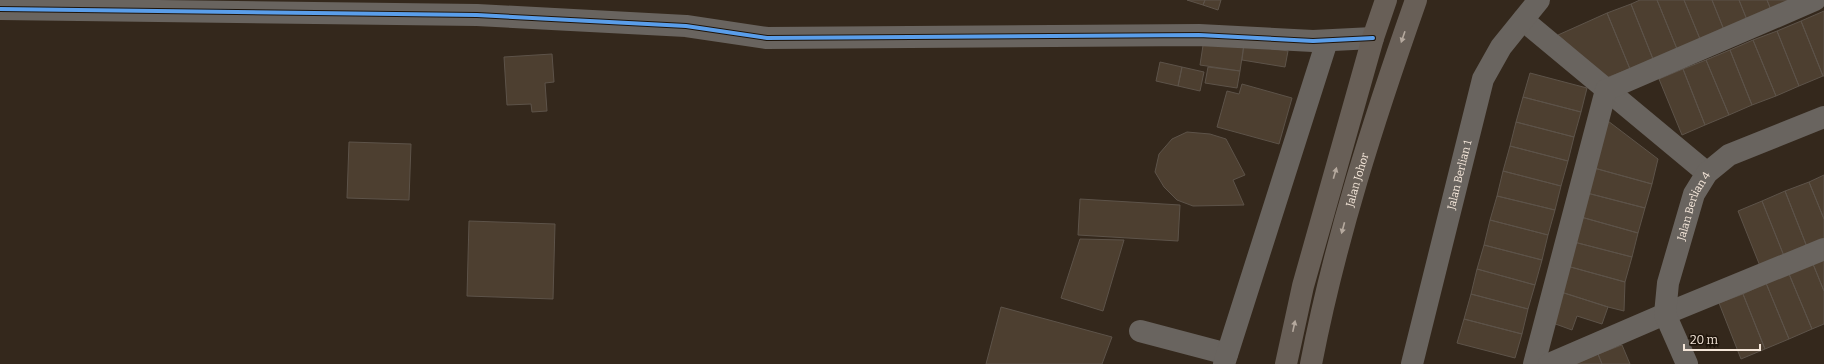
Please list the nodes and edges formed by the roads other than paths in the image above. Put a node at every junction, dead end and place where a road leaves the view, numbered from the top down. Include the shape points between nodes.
1 (1386, 0) edge
2 (1416, 0) edge
3 (1539, 0) edge
4 (1815, 0) edge
5 (0, 9) edge
6 (1522, 20) junction
7 (1373, 38) junction
8 (1327, 40) junction
9 (1606, 90) junction
10 (1824, 117) edge
11 (1707, 173) junction
12 (1824, 249) edge
13 (1665, 314) junction
14 (1140, 331) dead end
15 (1225, 359) edge
16 (1286, 364) edge
17 (1311, 364) edge
18 (1412, 364) edge
19 (1534, 364) edge
20 (1549, 364) edge
21 (1687, 364) edge

1 - 7 highway, Jalan Johor
2 -> 17 highway, Jalan Johor via 1362,163 1326,291
3 - 6 street, Jalan Berlian 1
4 - 9 street
5 - 8 street via 477,15 686,26 767,38 1199,35
6 - 9 street
6 - 18 street, Jalan Berlian 1 via 1500,47 1483,79
7 - 8 street
16 -> 7 highway, Jalan Johor via 1303,286
8 - 15 street
9 - 11 street
9 - 19 street
10 - 11 street, Jalan Berlian 4 via 1729,155
11 - 13 street, Jalan Berlian 4 via 1694,194 1668,283
12 - 13 street
13 - 20 street
13 - 21 street, Jalan Berlian 4
14 - 15 street

